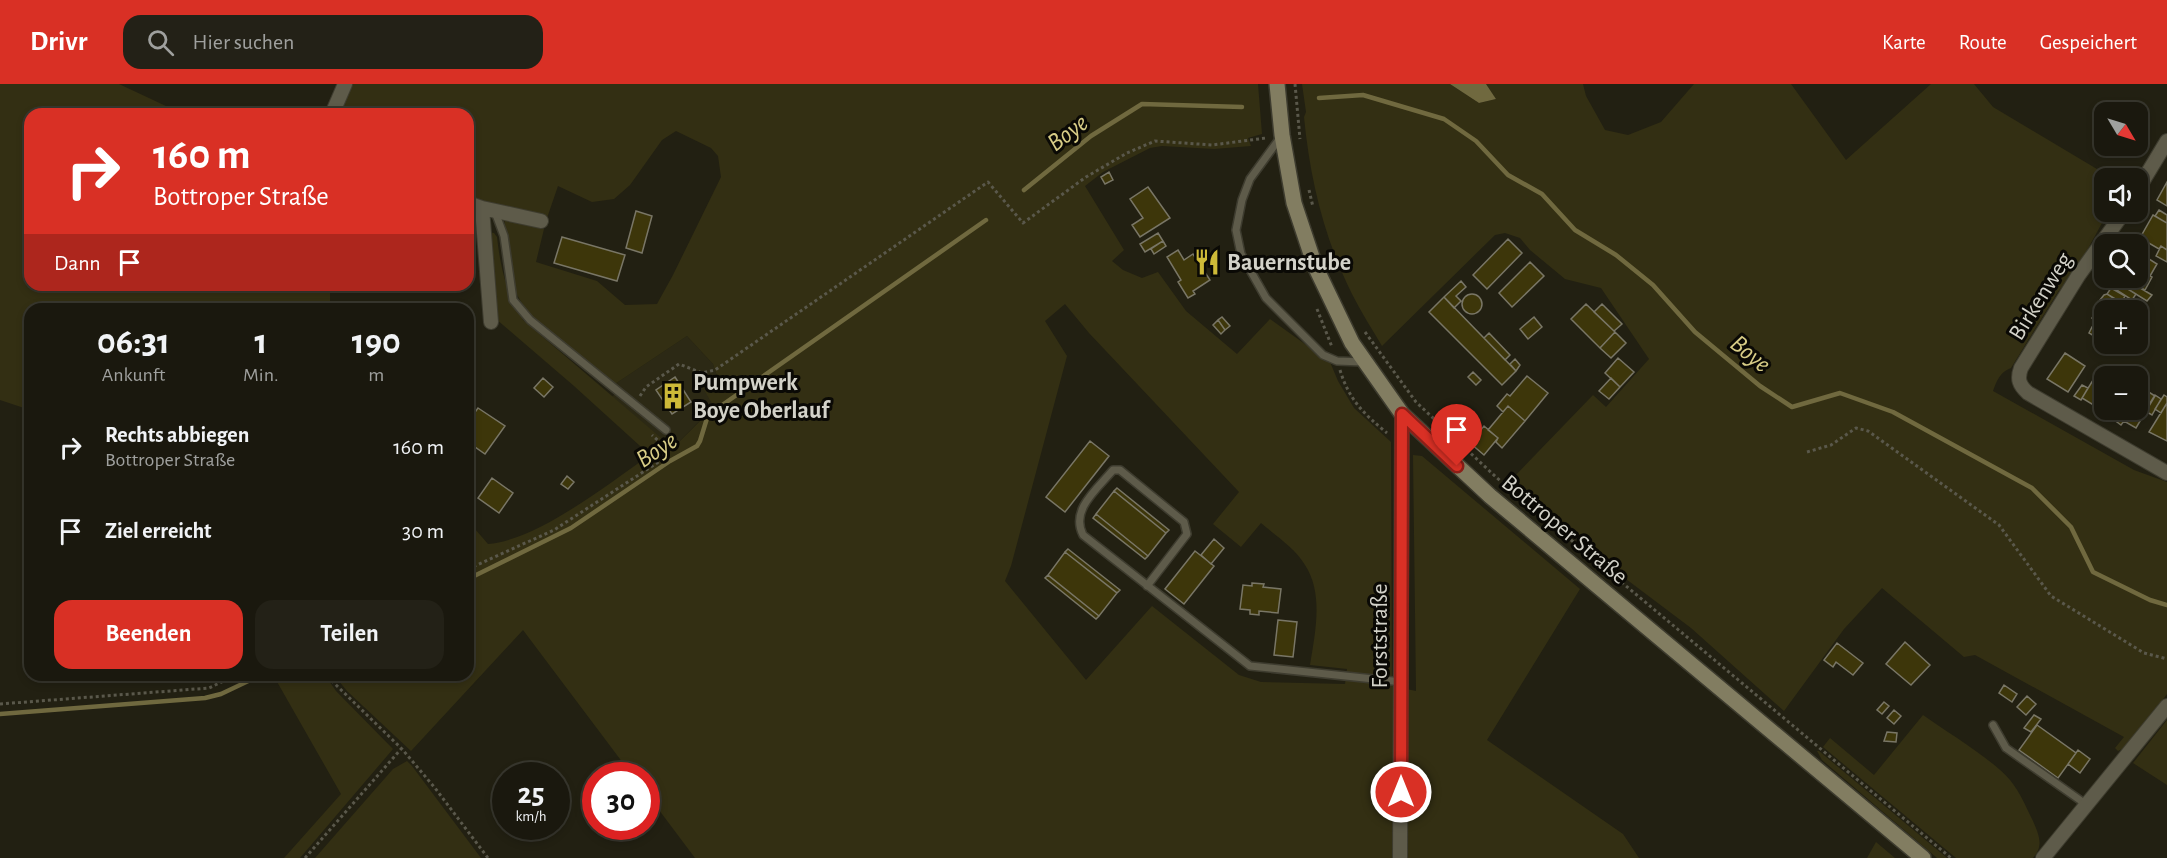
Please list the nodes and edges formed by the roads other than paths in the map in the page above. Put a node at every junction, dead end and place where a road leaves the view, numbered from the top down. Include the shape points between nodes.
1 (345, 84) edge
2 (1277, 84) edge
3 (335, 108) edge
4 (1282, 135) junction
5 (2167, 141) edge
6 (2148, 172) edge
7 (474, 205) edge
8 (489, 210) junction
9 (541, 221) dead end
10 (2117, 222) edge
11 (490, 322) dead end
12 (1366, 362) junction
13 (1402, 414) junction
14 (666, 430) dead end
15 (2167, 473) edge
16 (1147, 586) junction
17 (1402, 682) junction
18 (2167, 705) edge
19 (1993, 725) dead end
20 (2087, 805) junction
21 (1400, 858) edge
22 (1923, 858) edge
23 (2043, 858) edge

1 - 3 street
2 - 4 main road, Bottroper Straße
4 - 12 main road, Bottroper Straße via 1294,203 1315,267 1352,343
4 - 12 lane via 1250,179 1242,200 1236,230 1241,254 1266,298 1323,355 1337,361
5 - 6 street
7 - 8 street
8 - 9 street
8 - 11 street
8 - 14 lane via 504,236 513,300 530,320
10 - 15 street, Birkenweg via 2078,276 2018,377 2028,393
12 - 13 main road, Bottroper Straße
13 - 17 street, Forststraße
13 - 22 main road, Bottroper Straße via 1490,496
16 - 16 lane via 1187,534 1187,528 1120,470 1113,470 1082,508 1078,527
16 - 17 lane via 1250,666
17 - 21 street, Forststraße
18 - 20 street
19 - 20 lane via 2006,748
20 - 23 street

